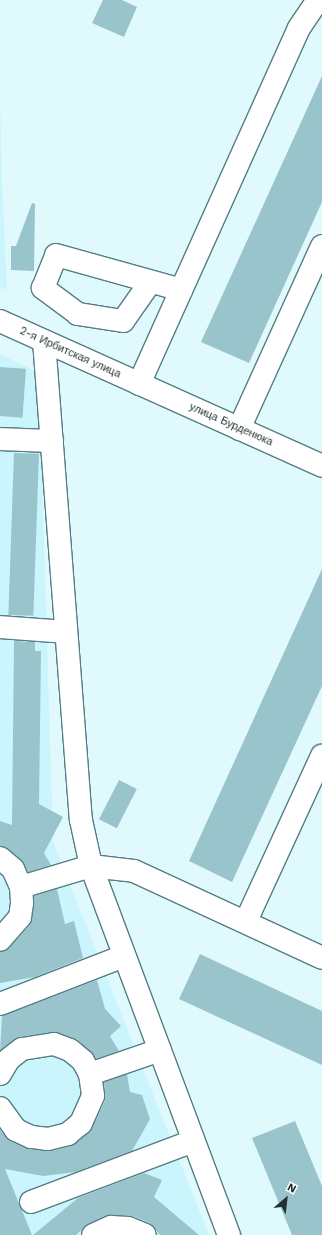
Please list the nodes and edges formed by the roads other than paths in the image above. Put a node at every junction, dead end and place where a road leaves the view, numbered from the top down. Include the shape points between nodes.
1 (318, 0) edge
2 (322, 246) edge
3 (149, 284) dead end
4 (181, 290) junction
5 (0, 321) edge
6 (44, 341) junction
7 (139, 384) junction
8 (239, 428) junction
9 (0, 439) edge
10 (52, 441) junction
11 (322, 466) edge
12 (0, 627) edge
13 (66, 632) junction
14 (322, 756) edge
15 (0, 858) edge
16 (91, 866) junction
17 (21, 887) junction
18 (246, 921) junction
19 (0, 940) edge
20 (124, 956) junction
21 (322, 958) edge
22 (0, 1004) edge
23 (160, 1050) junction
24 (0, 1074) edge
25 (90, 1074) junction
26 (0, 1108) edge
27 (193, 1141) junction
28 (31, 1202) dead end
29 (227, 1234) edge
30 (93, 1235) edge
31 (145, 1235) edge

1 - 4 street via 299,28
2 - 8 street
3 - 4 street
4 - 7 street
5 - 6 street, 2-я Ирбитская улица
6 - 7 street, 2-я Ирбитская улица
6 - 10 street
7 - 8 street, улица Бурденюка
8 - 11 street, улица Бурденюка
9 - 10 street
10 - 13 street
12 - 13 street
13 - 16 street via 81,820
14 - 18 street
15 - 17 street via 13,870
16 - 17 street
16 - 18 street via 134,871
16 - 20 street
17 - 19 street via 20,917
18 - 21 street
20 - 22 street
20 - 23 street
23 - 25 street
23 - 27 street
24 - 25 street via 8,1060 22,1049 37,1044 54,1044 70,1050
25 - 26 street via 93,1096 90,1109 81,1123 68,1134 48,1140 31,1137 16,1130
27 - 28 street
27 - 29 street
30 - 31 street via 111,1227 128,1228

